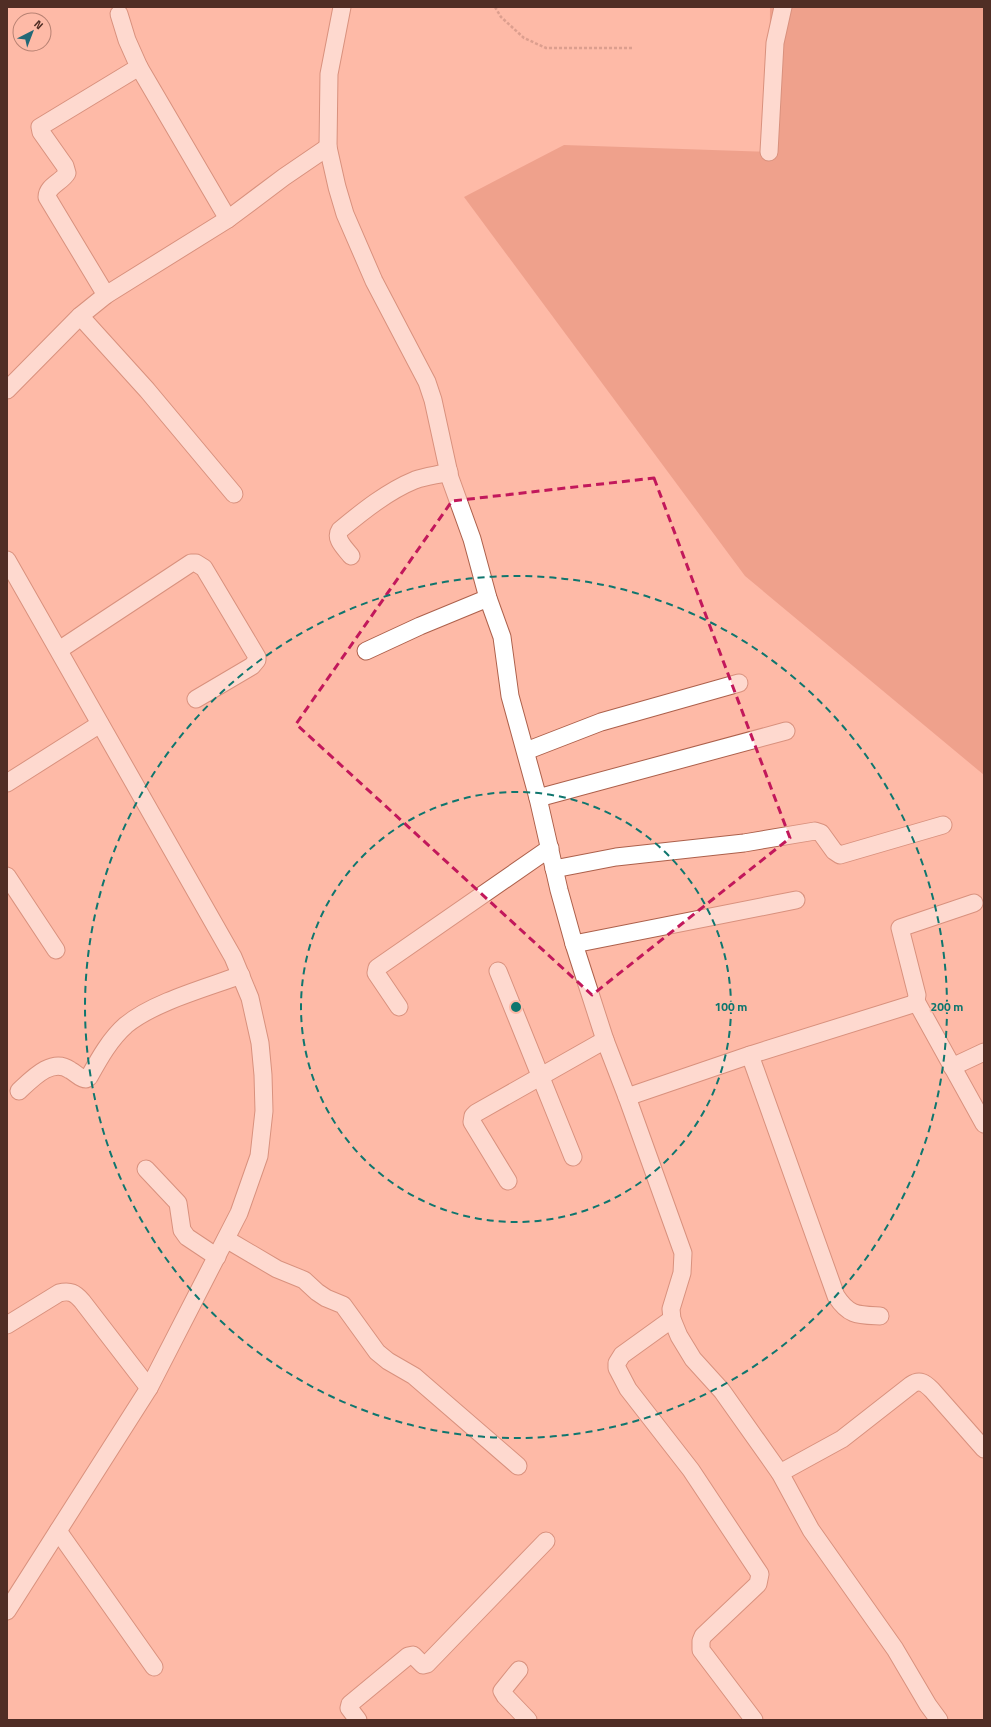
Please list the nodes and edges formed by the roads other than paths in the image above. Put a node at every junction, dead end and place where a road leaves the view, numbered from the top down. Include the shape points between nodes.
1 (342, 7) edge
2 (783, 7) edge
3 (119, 14) dead end
4 (139, 67) junction
5 (328, 147) junction
6 (769, 152) dead end
7 (228, 220) junction
8 (106, 295) junction
9 (80, 316) junction
10 (7, 390) edge
11 (449, 472) junction
12 (234, 494) dead end
13 (350, 556) dead end
14 (7, 560) edge
15 (488, 598) junction
16 (58, 650) junction
17 (366, 651) dead end
18 (740, 683) dead end
19 (196, 699) dead end
20 (100, 724) junction
21 (786, 731) dead end
22 (526, 751) junction
23 (7, 783) edge
24 (538, 798) junction
25 (943, 826) dead end
26 (550, 848) junction
27 (554, 869) junction
28 (7, 876) edge
29 (796, 900) dead end
30 (974, 903) dead end
31 (574, 944) junction
32 (56, 950) dead end
33 (498, 971) dead end
34 (240, 975) junction
35 (916, 1001) junction
36 (399, 1007) dead end
37 (605, 1040) junction
38 (984, 1052) edge
39 (750, 1055) junction
40 (952, 1066) junction
41 (541, 1076) junction
42 (19, 1091) dead end
43 (627, 1097) junction
44 (984, 1124) edge
45 (573, 1157) dead end
46 (146, 1169) dead end
47 (508, 1180) dead end
48 (226, 1239) junction
49 (217, 1257) junction
50 (880, 1316) dead end
51 (672, 1319) junction
52 (7, 1325) edge
53 (149, 1388) junction
54 (984, 1449) edge
55 (518, 1466) dead end
56 (780, 1473) junction
57 (58, 1531) junction
58 (546, 1541) dead end
59 (7, 1611) edge
60 (154, 1667) dead end
61 (519, 1670) dead end
62 (358, 1720) edge
63 (528, 1720) edge
64 (754, 1720) edge
65 (939, 1720) edge

1 - 5 street via 329,74
2 - 6 street via 775,42
3 - 4 street
4 - 7 street
4 - 8 street via 40,127 67,173 49,190 47,197
5 - 7 street
5 - 11 street via 343,207 357,244 427,382
7 - 8 street
8 - 9 street
9 - 10 street
9 - 12 street via 147,390
11 - 13 street via 402,486 340,530 338,538
11 - 15 street via 472,539
14 - 16 street
15 - 17 street
15 - 22 street via 502,637 510,696
16 - 19 street via 191,563 196,563 204,568 257,660 252,666
16 - 20 street
18 - 22 street via 601,722
20 - 23 street
20 - 34 street via 234,957
21 - 24 street
22 - 24 street
24 - 26 street
25 - 27 street via 840,855 821,833 815,831 750,842 616,857
26 - 27 street
26 - 36 street via 377,968 376,973
27 - 31 street
28 - 32 street
29 - 31 street
30 - 35 street via 900,928 917,995
31 - 37 street
33 - 41 street
34 - 42 street via 168,1002 136,1018 115,1036 86,1079 64,1066 53,1066 37,1075
34 - 48 street via 250,998 260,1043 264,1112 259,1156 239,1213
35 - 39 street
35 - 40 street
37 - 41 street
37 - 43 street
38 - 40 street
39 - 43 street
39 - 50 street via 836,1296 842,1306 852,1313
40 - 44 street
41 - 45 street
41 - 47 street via 473,1116 472,1122
43 - 51 street via 683,1253 682,1273 671,1310
46 - 49 street via 178,1203 182,1230 187,1237
48 - 49 street
48 - 55 street via 304,1280 316,1292 343,1305 377,1352 414,1376
49 - 53 street
51 - 56 street via 693,1359 722,1391
51 - 64 street via 622,1356 617,1368 638,1404 691,1470 760,1574 758,1584 703,1636 701,1641 701,1650
52 - 53 street via 59,1293 72,1292 82,1301
53 - 57 street
54 - 56 street via 926,1383 920,1381 911,1385 842,1439
56 - 65 street via 811,1530 895,1649
57 - 59 street
57 - 60 street
58 - 62 street via 427,1664 423,1665 413,1655 408,1656 350,1704 350,1709
61 - 63 street via 502,1691

